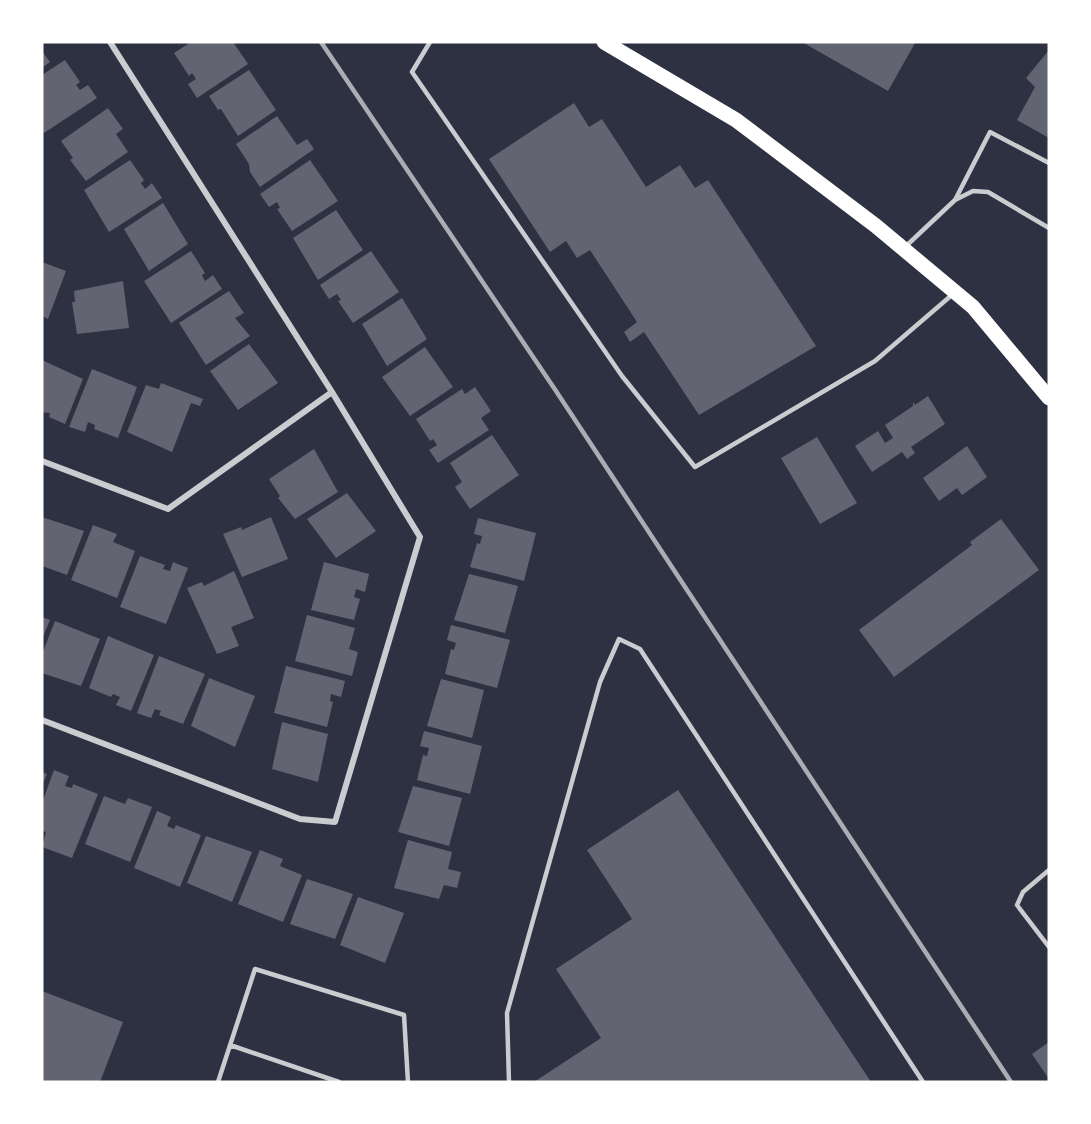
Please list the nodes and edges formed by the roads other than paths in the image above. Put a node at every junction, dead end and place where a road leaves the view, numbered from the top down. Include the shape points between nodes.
1 (110, 42) edge
2 (430, 42) edge
3 (604, 42) edge
4 (1049, 163) edge
5 (955, 200) junction
6 (1049, 228) edge
7 (903, 249) junction
8 (955, 292) junction
9 (332, 392) junction
10 (1049, 398) edge
11 (42, 461) edge
12 (42, 720) edge
13 (1049, 870) edge
14 (1049, 947) edge
15 (230, 1045) junction
16 (218, 1082) edge
17 (339, 1082) edge
18 (408, 1082) edge
19 (508, 1082) edge
20 (923, 1082) edge

1 - 9 street
2 - 8 lane via 412,72 622,376 694,467 875,361
3 - 7 main road via 735,120
4 - 5 lane via 990,132
5 - 6 lane via 973,191 988,192
5 - 7 lane
7 - 8 main road
8 - 10 main road via 973,307
9 - 11 street via 168,509
9 - 12 street via 420,537 335,822 300,819
13 - 14 lane via 1023,892 1017,905
15 - 16 lane
15 - 17 lane
15 - 18 lane via 255,969 404,1015
19 - 20 lane via 507,1013 600,682 618,639 640,648

